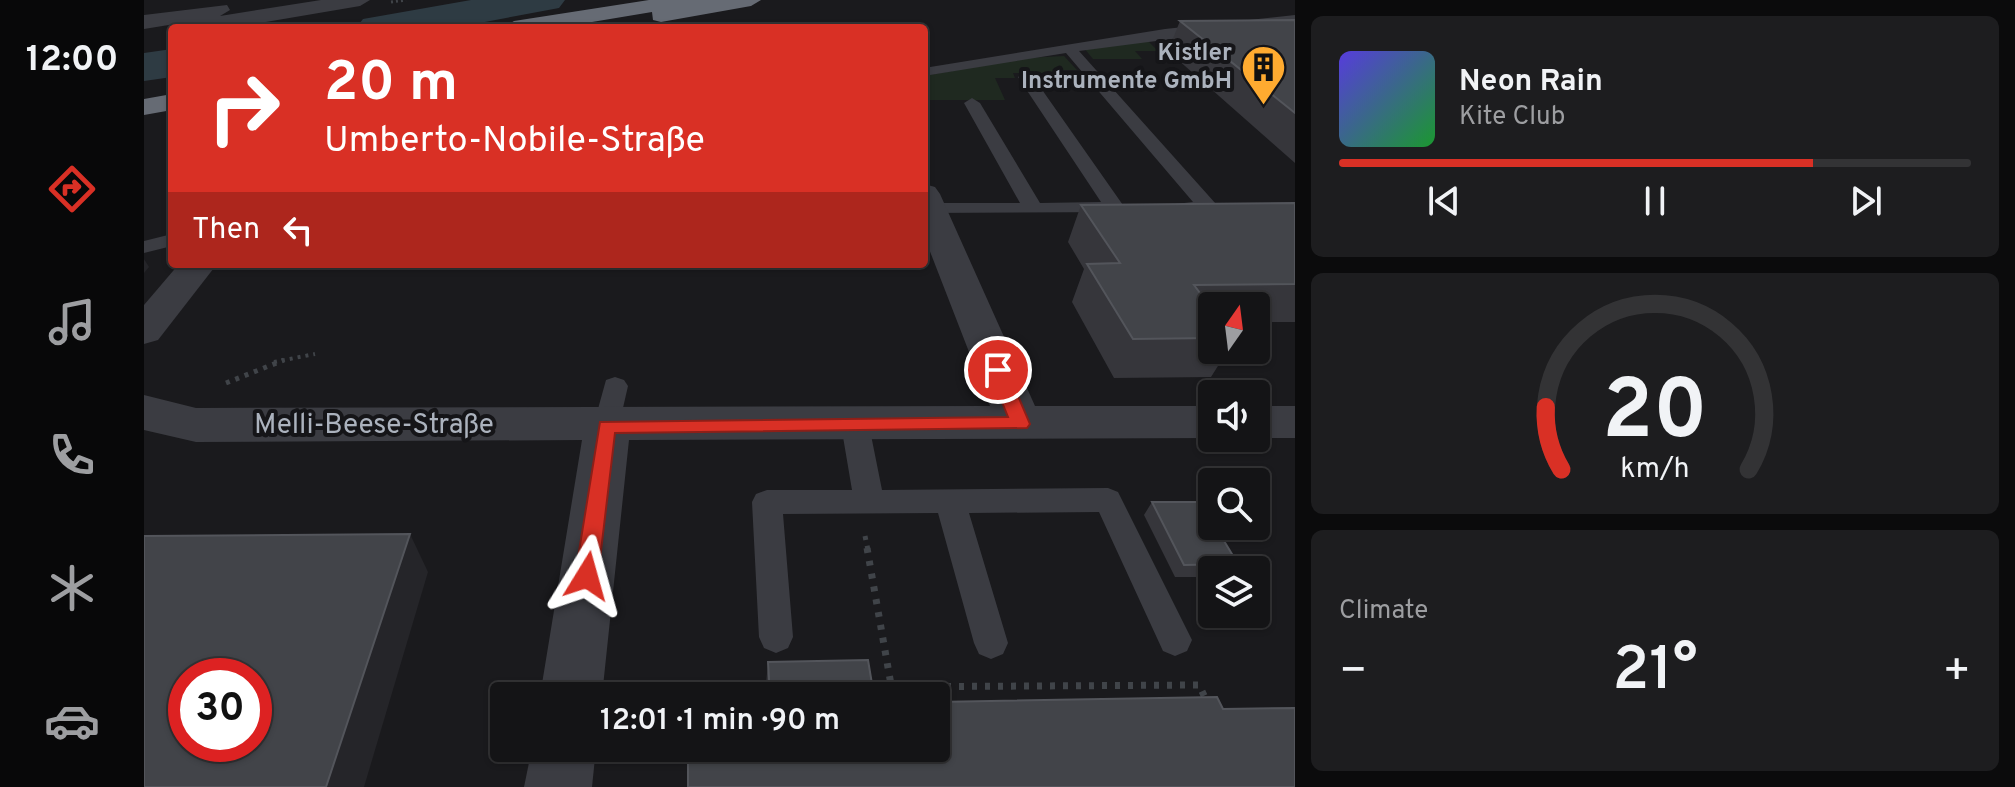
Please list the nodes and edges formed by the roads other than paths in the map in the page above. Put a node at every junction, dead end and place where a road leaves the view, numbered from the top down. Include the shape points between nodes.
1 (289, 0) edge
2 (360, 0) edge
3 (689, 0) edge
4 (751, 0) edge
5 (1295, 19) edge
6 (144, 22) edge
7 (213, 24) edge
8 (539, 24) edge
9 (604, 24) edge
10 (168, 32) edge
11 (144, 35) edge
12 (1069, 48) junction
13 (928, 71) edge
14 (1026, 77) dead end
15 (168, 90) edge
16 (144, 94) edge
17 (168, 103) edge
18 (972, 103) dead end
19 (144, 107) edge
20 (928, 201) edge
21 (928, 203) edge
22 (1033, 208) junction
23 (1162, 208) edge
24 (168, 241) edge
25 (144, 247) edge
26 (196, 268) edge
27 (144, 331) edge
28 (611, 406) junction
29 (144, 411) edge
30 (1198, 422) edge
31 (1270, 422) edge
32 (1295, 422) edge
33 (1020, 424) junction
34 (855, 425) junction
35 (950, 501) junction
36 (864, 502) junction
37 (776, 637) dead end
38 (1175, 640) dead end
39 (991, 643) dead end
40 (573, 682) edge
41 (562, 762) edge
42 (558, 787) edge

1 - 6 street
2 - 7 street
3 - 8 highway
4 - 9 highway
5 - 12 lane
10 - 11 street
12 - 13 lane
12 - 23 lane via 1209,208
14 - 22 lane via 1123,208
15 - 16 highway
17 - 19 highway
18 - 22 lane
20 - 22 lane
21 - 33 street
24 - 25 lane
26 - 27 street
28 - 29 street, Melli-Beese-Straße via 196,425
28 - 34 street, Melli-Beese-Straße
28 - 40 street
30 - 33 street, Melli-Beese-Straße
31 - 32 street
33 - 34 street, Melli-Beese-Straße
34 - 36 lane
35 - 36 lane
35 - 38 lane via 1108,500
35 - 39 lane
36 - 37 lane via 767,502
41 - 42 street

